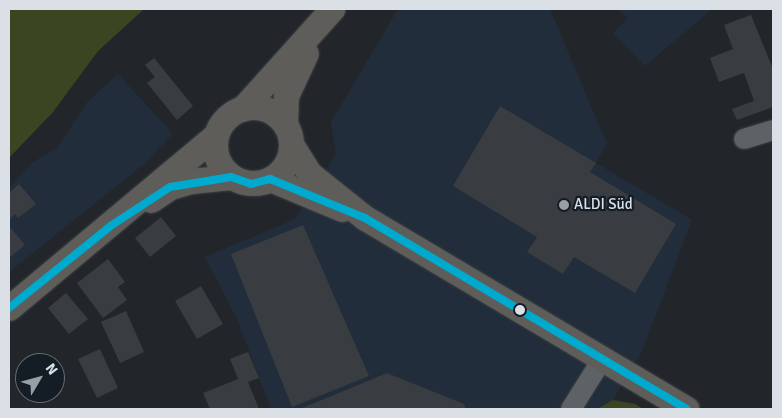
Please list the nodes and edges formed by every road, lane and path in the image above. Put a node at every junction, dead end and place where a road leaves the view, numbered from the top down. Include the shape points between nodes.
1 (326, 16) edge
2 (242, 109) junction
3 (773, 130) edge
4 (288, 134) junction
5 (216, 135) junction
6 (744, 140) dead end
7 (231, 177) junction
8 (270, 180) junction
9 (365, 218) junction
10 (112, 225) junction
11 (9, 308) edge
12 (603, 358) junction
13 (571, 409) edge
14 (687, 409) edge

1 - 2 main road
1 - 4 main road via 286,96
2 - 4 main road via 266,109
2 - 5 main road via 222,123
3 - 6 street
4 - 8 main road via 286,165
4 - 9 main road via 310,174
5 - 7 main road via 217,158
5 - 10 main road via 180,161
7 - 8 main road via 250,184
7 - 10 main road via 191,181 170,187
8 - 9 main road
9 - 12 main road
10 - 11 main road
12 - 13 street
12 - 14 main road

